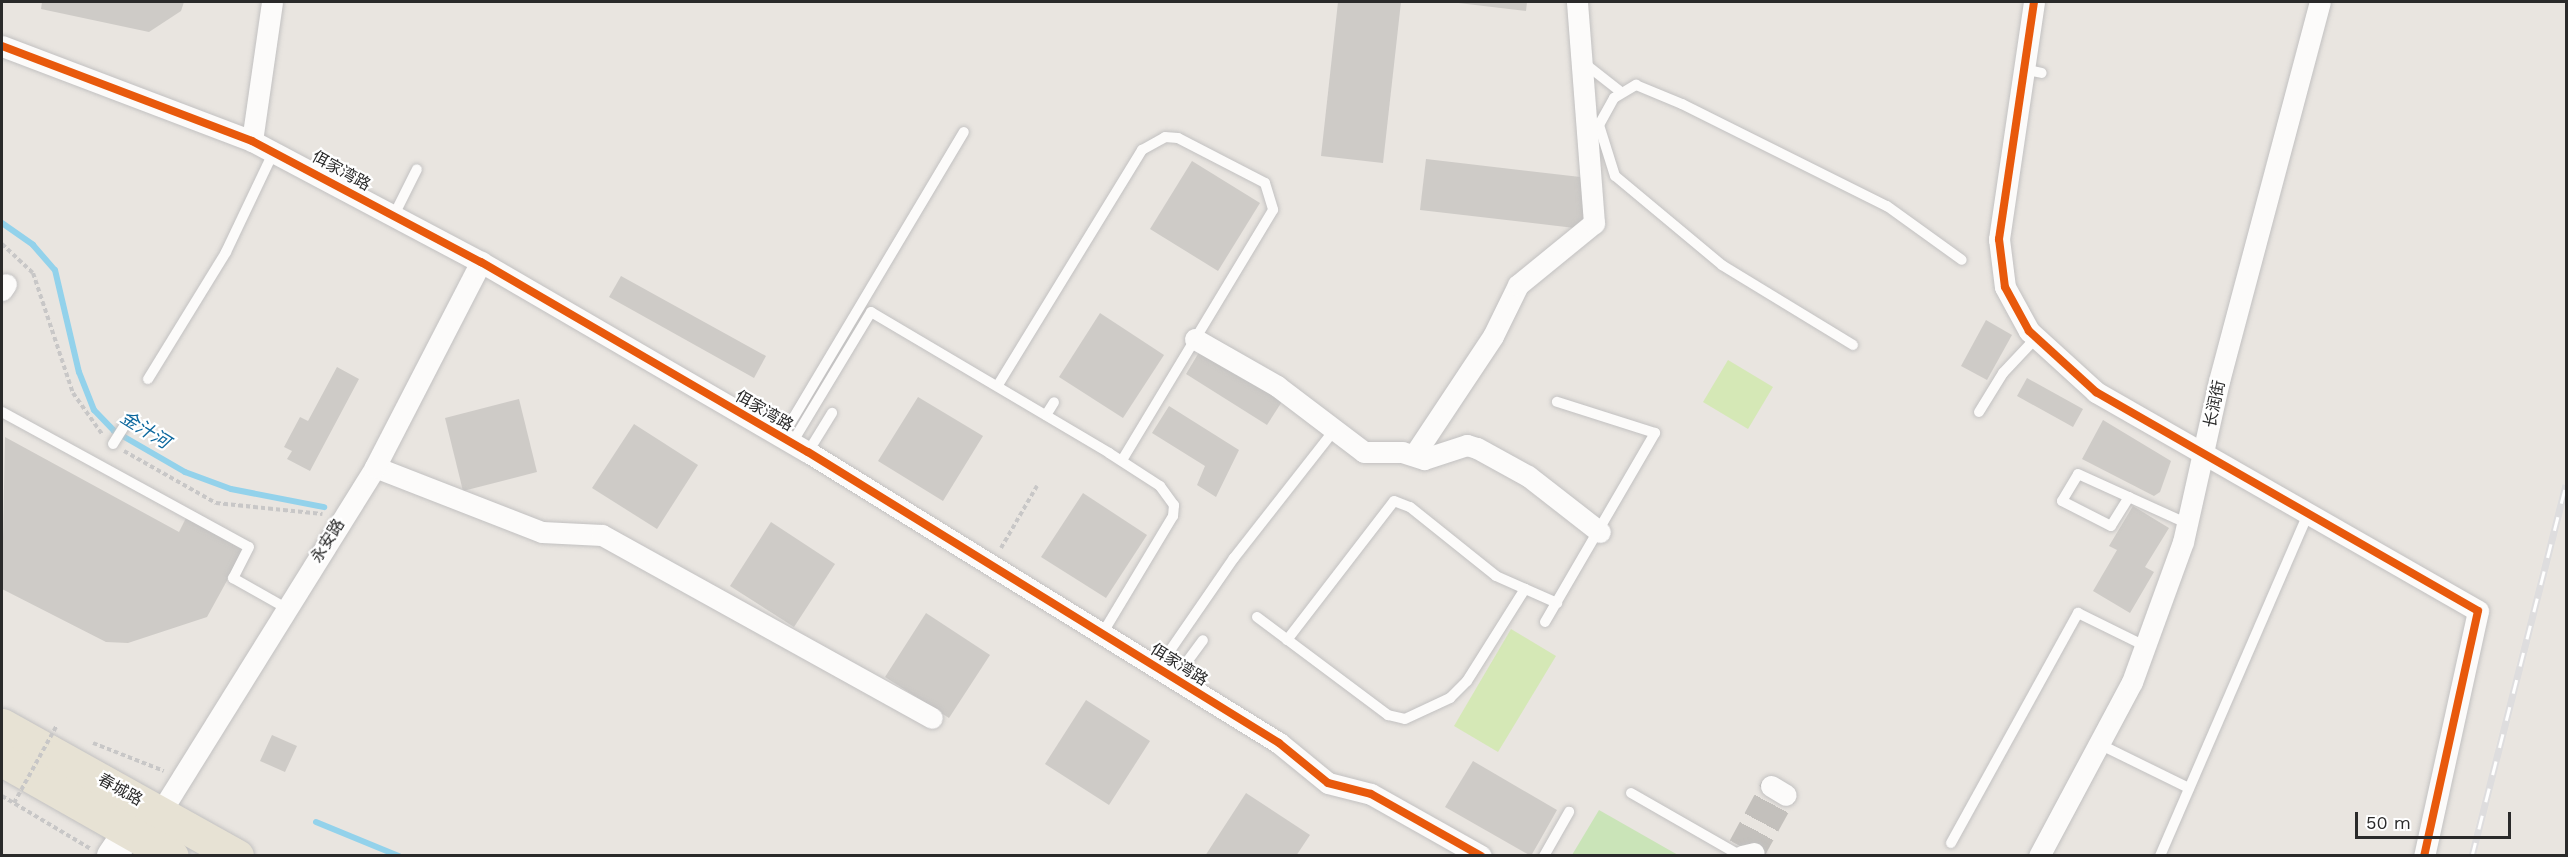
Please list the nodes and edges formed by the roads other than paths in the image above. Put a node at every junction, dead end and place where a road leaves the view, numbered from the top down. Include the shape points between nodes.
1 (272, 2) edge
2 (1577, 2) edge
3 (2034, 2) edge
4 (2320, 2) edge
5 (2, 46) edge
6 (1584, 63) junction
7 (1621, 92) junction
8 (964, 132) dead end
9 (252, 141) junction
10 (274, 151) junction
11 (417, 169) dead end
12 (394, 215) junction
13 (1962, 260) dead end
14 (481, 262) junction
15 (1195, 339) junction
16 (2035, 339) junction
17 (1853, 345) dead end
18 (148, 379) dead end
19 (998, 385) junction
20 (1054, 402) dead end
21 (1557, 402) dead end
22 (2, 412) edge
23 (1979, 412) dead end
24 (832, 413) dead end
25 (1046, 415) junction
26 (125, 425) dead end
27 (1329, 437) dead end
28 (113, 444) road end
29 (794, 444) junction
30 (2205, 454) junction
31 (1414, 455) junction
32 (1122, 460) junction
33 (375, 467) junction
34 (2129, 497) junction
35 (2307, 516) junction
36 (2189, 524) junction
37 (1600, 532) junction
38 (1525, 589) junction
39 (1557, 603) junction
40 (286, 608) junction
41 (1257, 617) dead end
42 (1545, 622) dead end
43 (1102, 634) junction
44 (1203, 640) dead end
45 (1287, 640) junction
46 (2145, 646) junction
47 (1167, 673) junction
48 (932, 718) dead end
49 (2, 725) edge
50 (2099, 744) junction
51 (2, 760) edge
52 (2189, 788) junction
53 (1631, 793) dead end
54 (1569, 812) dead end
55 (160, 813) junction
56 (1951, 843) dead end
57 (120, 844) edge
58 (1743, 853) edge
59 (172, 855) edge
60 (237, 855) edge
61 (1481, 855) edge
62 (1544, 855) edge
63 (2039, 855) edge
64 (2160, 855) edge
65 (2424, 855) edge

1 - 9 street
2 - 6 street
3 - 16 street via 2033,71 2000,261 2014,309
4 - 30 street, 长润街 via 2219,381
5 - 9 street, 佴家湾路
6 - 7 lane
6 - 31 street via 1594,223 1518,285 1493,336
7 - 13 lane via 1636,86 1649,90 1762,143 1904,216 1923,238
7 - 17 lane via 1601,113 1599,125 1615,176 1722,265
8 - 29 lane
9 - 10 street, 佴家湾路
10 - 12 street, 佴家湾路
10 - 18 lane via 226,252
11 - 12 lane
12 - 14 street, 佴家湾路
14 - 29 street, 佴家湾路
14 - 33 street, 永安路
15 - 19 lane via 1274,201 1265,183 1178,138 1165,137 1143,150 1130,165
15 - 31 street via 1277,386 1353,446
15 - 32 lane
16 - 23 lane via 2003,373
16 - 30 street via 2096,392
19 - 25 lane
19 - 29 lane via 871,312
20 - 25 lane
21 - 37 lane via 1655,433
22 - 40 lane via 249,548 233,578
24 - 29 lane
25 - 32 lane
26 - 28 lane
27 - 47 lane via 1234,558
29 - 43 street, 佴家湾路
30 - 35 street
30 - 36 street, 长润街
31 - 37 street via 1424,459 1467,446 1478,448 1528,476
32 - 43 lane via 1168,494 1173,516
33 - 40 street, 永安路
33 - 48 street via 542,532 602,535
34 - 34 lane via 2078,474 2062,501 2111,526
34 - 36 lane
35 - 52 lane
35 - 65 street via 2478,611
36 - 46 street, 长润街
37 - 39 lane
38 - 39 lane
38 - 45 lane via 1467,681 1450,698 1405,719 1389,715
38 - 45 lane via 1496,576 1410,507 1394,501
39 - 42 lane
40 - 55 street, 永安路
41 - 45 lane
43 - 47 street, 佴家湾路
44 - 47 lane
46 - 50 street, 长润街
46 - 56 lane via 2078,613
47 - 61 street, 佴家湾路 via 1279,743 1328,783 1371,794
49 - 55 main road, 春城路
50 - 52 lane
50 - 63 street, 长润街
51 - 57 main road, 春城路
52 - 64 lane
53 - 58 lane
54 - 62 lane
55 - 60 main road, 春城路
57 - 59 main road, 春城路

